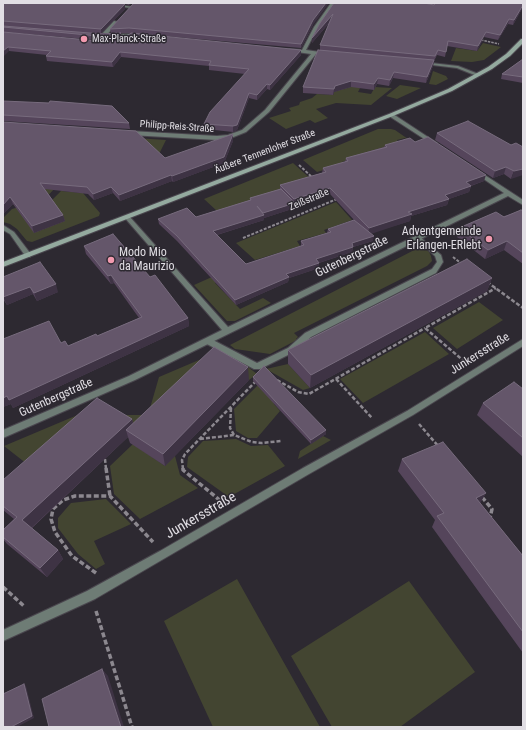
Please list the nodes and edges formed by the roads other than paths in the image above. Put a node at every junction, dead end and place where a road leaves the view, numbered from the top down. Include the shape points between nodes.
1 (95, 3) edge
2 (333, 3) edge
3 (133, 5) edge
4 (127, 12) edge
5 (122, 17) edge
6 (130, 35) junction
7 (97, 36) edge
8 (103, 36) junction
9 (145, 36) edge
10 (523, 40) edge
11 (123, 41) edge
12 (280, 49) edge
13 (303, 52) junction
14 (314, 53) junction
15 (330, 54) edge
16 (415, 62) edge
17 (479, 75) junction
18 (391, 115) junction
19 (124, 132) edge
20 (436, 145) edge
21 (469, 167) edge
22 (509, 193) junction
23 (523, 203) edge
24 (127, 217) junction
25 (3, 227) edge
26 (418, 238) junction
27 (28, 255) junction
28 (3, 265) edge
29 (228, 332) junction
30 (208, 341) junction
31 (523, 342) edge
32 (3, 434) edge
33 (3, 636) edge

1 - 3 street
2 - 13 street
3 - 4 street
5 - 8 street
6 - 8 street
6 - 9 street
6 - 11 street
7 - 8 street
10 - 17 street, Äußere Tennenloher Straße
12 - 13 street
13 - 14 street
14 - 15 street
14 - 19 street, Philipp-Reis-Straße via 267,111 238,134 217,138
16 - 17 street via 458,67
17 - 18 street, Äußere Tennenloher Straße
18 - 20 street
18 - 24 street, Äußere Tennenloher Straße
21 - 22 street
22 - 23 street
22 - 26 street, Gutenbergstraße
24 - 27 street, Äußere Tennenloher Straße
24 - 29 street
25 - 27 street via 12,233
26 - 29 street, Gutenbergstraße
26 - 30 street via 438,255 440,262 434,271 308,335 291,350 264,364 257,367
27 - 28 street, Äußere Tennenloher Straße
29 - 30 street, Gutenbergstraße
30 - 32 street, Gutenbergstraße via 132,378
31 - 33 street, Junkersstraße via 410,413 164,554 91,595

